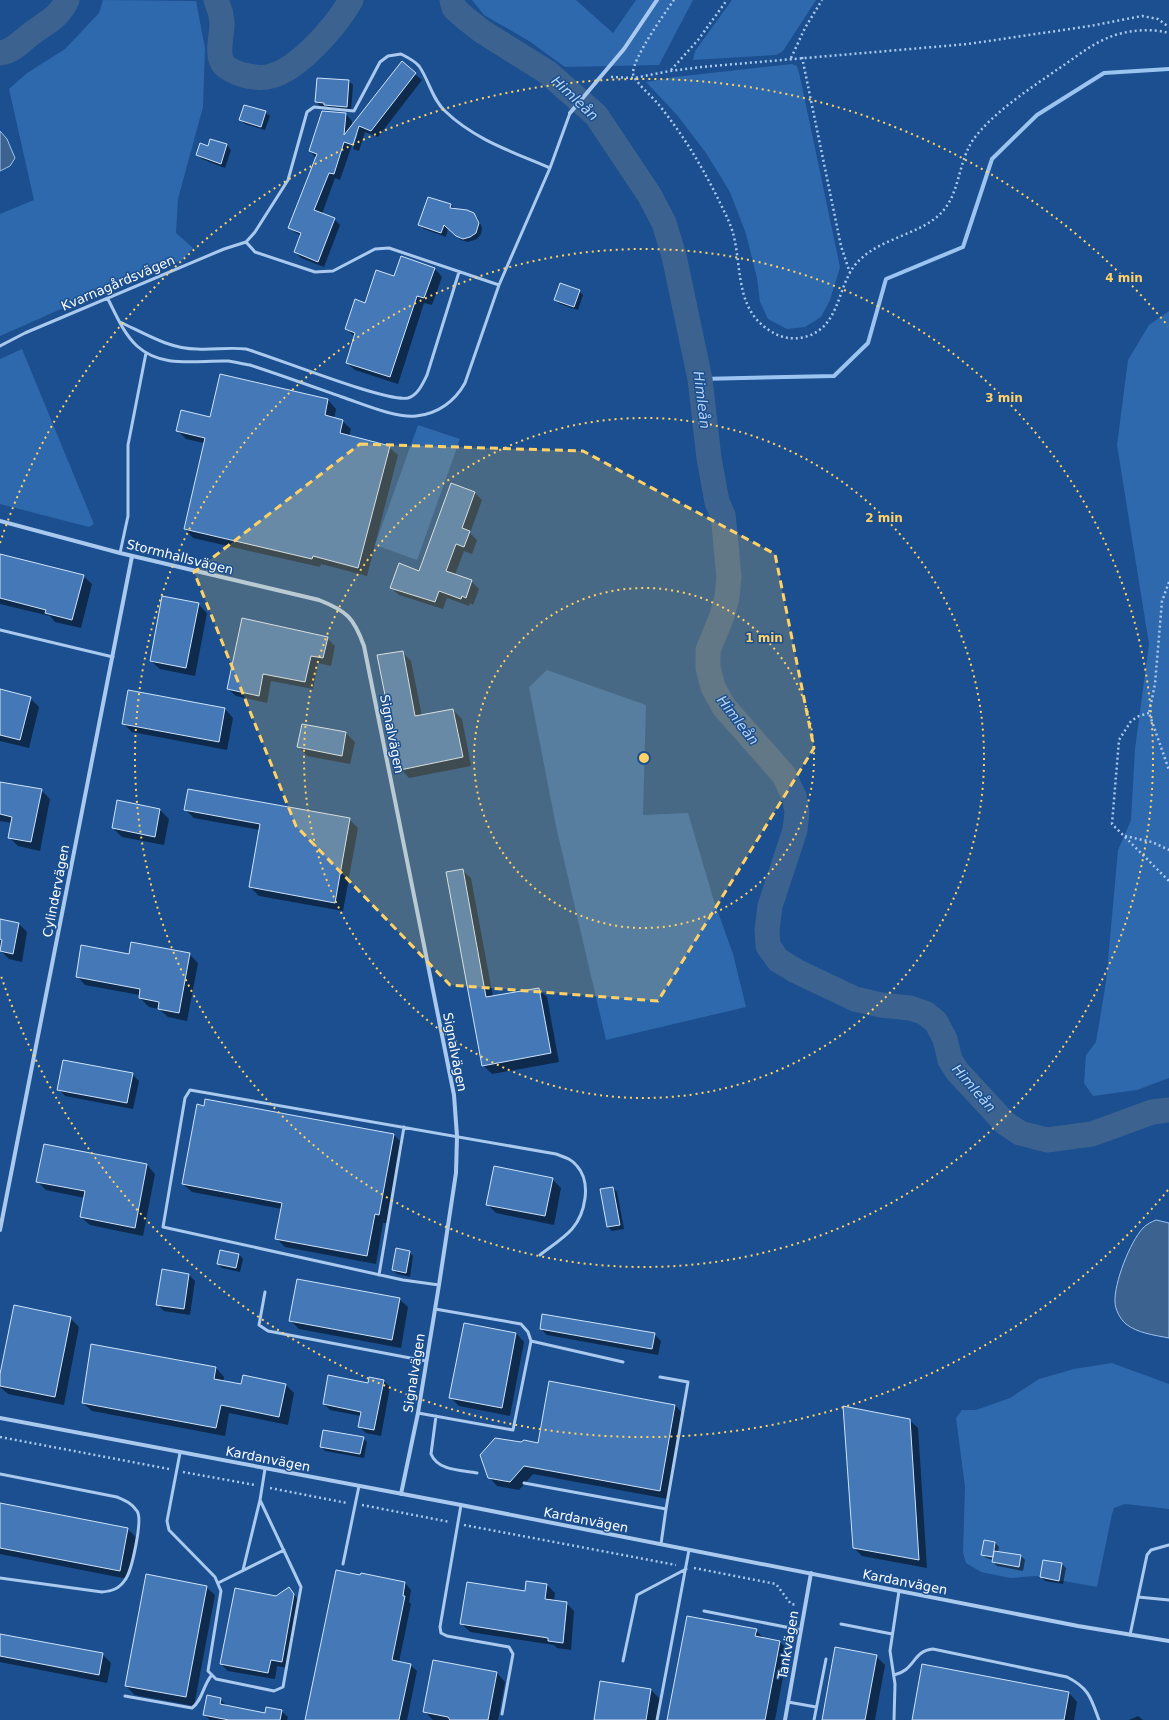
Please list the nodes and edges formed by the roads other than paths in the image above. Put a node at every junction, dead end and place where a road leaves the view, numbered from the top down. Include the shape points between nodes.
1 (657, 0) edge
2 (570, 113) joint
3 (550, 168) junction
4 (246, 242) junction
5 (459, 272) junction
6 (499, 285) junction
7 (108, 299) junction
8 (120, 322) junction
9 (0, 346) edge
10 (146, 353) junction
11 (0, 521) edge
12 (120, 553) junction
13 (132, 556) junction
14 (352, 619) joint
15 (0, 630) edge
16 (112, 657) junction
17 (404, 1127) junction
18 (457, 1136) junction
19 (0, 1230) edge
20 (540, 1255) dead end
21 (379, 1275) junction
22 (439, 1285) junction
23 (265, 1292) dead end
24 (435, 1308) junction
25 (531, 1341) junction
26 (426, 1361) junction
27 (623, 1362) dead end
28 (660, 1377) dead end
29 (418, 1413) junction
30 (436, 1416) junction
31 (0, 1418) edge
32 (180, 1453) junction
33 (265, 1469) junction
34 (477, 1473) dead end
35 (0, 1474) edge
36 (524, 1483) dead end
37 (359, 1486) junction
38 (401, 1494) junction
39 (260, 1500) junction
40 (461, 1505) junction
41 (666, 1509) junction
42 (661, 1544) junction
43 (1169, 1545) edge
44 (284, 1550) junction
45 (689, 1550) junction
46 (343, 1564) dead end
47 (686, 1568) junction
48 (243, 1570) junction
49 (811, 1574) junction
50 (0, 1578) edge
51 (218, 1583) junction
52 (900, 1591) junction
53 (1138, 1597) junction
54 (1169, 1600) edge
55 (704, 1611) dead end
56 (841, 1624) dead end
57 (801, 1630) junction
58 (892, 1634) junction
59 (1130, 1635) junction
60 (1169, 1641) edge
61 (826, 1659) dead end
62 (623, 1661) dead end
63 (894, 1674) junction
64 (211, 1676) junction
65 (125, 1696) dead end
66 (788, 1702) junction
67 (816, 1707) junction
68 (502, 1714) dead end
69 (657, 1720) edge
70 (785, 1720) edge
71 (814, 1720) edge
72 (894, 1720) edge
73 (1100, 1720) edge

1 - 2 street via 624,49
2 - 3 lane
3 - 4 lane via 493,145 463,126 444,110 434,97 418,66 401,54 388,56 380,62 354,110 314,107 307,112 288,180
3 - 6 lane
4 - 5 lane via 255,252 315,272 332,271 375,249 389,248
4 - 7 lane, Kvarnagårdsvägen
5 - 6 lane
5 - 8 lane via 427,375 422,387 408,398 395,398 246,349 179,347 164,343
6 - 10 lane via 465,383 458,395 446,405 417,416 372,408 250,365 229,361 179,362
7 - 8 lane
7 - 9 lane, Kvarnagårdsvägen via 25,332
8 - 10 lane via 130,338
10 - 12 lane via 128,445 128,516
11 - 12 street, Stormhallsvägen
12 - 13 street, Stormhallsvägen
13 - 14 street, Stormhallsvägen via 319,600 335,606
13 - 16 street, Cylindervägen
14 - 18 street, Signalvägen via 364,646 454,1095
15 - 16 lane
16 - 19 street, Cylindervägen
17 - 18 lane
17 - 21 lane
17 - 21 lane via 190,1090 185,1098 182,1113 163,1227
18 - 20 lane via 556,1154 570,1159 578,1167 583,1178 584,1207 571,1229
18 - 22 street, Signalvägen via 456,1173
21 - 22 lane
22 - 24 street, Signalvägen
23 - 26 lane via 260,1326 268,1331
24 - 25 lane via 521,1324
24 - 26 street, Signalvägen
25 - 27 lane
25 - 30 lane via 513,1430
26 - 29 street, Signalvägen
28 - 41 lane via 688,1382
29 - 30 lane
29 - 38 street, Signalvägen
30 - 34 lane via 431,1454 433,1459 442,1466
31 - 32 street, Kardanvägen
32 - 33 street, Kardanvägen
32 - 51 lane via 167,1521 169,1530
33 - 37 street, Kardanvägen
33 - 39 lane
35 - 50 lane via 117,1497 138,1511 140,1522 127,1578 113,1591 102,1592
36 - 41 lane
37 - 38 street, Kardanvägen
37 - 46 lane
38 - 40 street, Kardanvägen
39 - 44 lane
39 - 48 lane
40 - 42 street, Kardanvägen
40 - 68 lane via 441,1633 512,1650
41 - 42 lane
42 - 45 street, Kardanvägen
43 - 53 lane via 1152,1550 1147,1556
44 - 48 lane
44 - 64 lane via 302,1587 283,1687 274,1691
45 - 47 lane
45 - 49 street, Kardanvägen
47 - 62 lane via 637,1594
47 - 69 lane
48 - 51 lane
49 - 52 street, Kardanvägen
49 - 57 street, Tankvägen
51 - 64 lane via 221,1591 208,1671
52 - 58 lane
52 - 59 street, Kardanvägen
53 - 54 lane
53 - 59 lane
55 - 57 lane
56 - 58 lane
57 - 66 street, Tankvägen
58 - 63 lane via 890,1658
59 - 60 street, Kardanvägen
61 - 67 lane
63 - 72 lane
63 - 73 lane via 904,1673 920,1653 933,1649 1067,1677 1085,1688
64 - 65 lane via 199,1701 192,1708
66 - 67 lane
66 - 70 street, Tankvägen
67 - 71 lane

